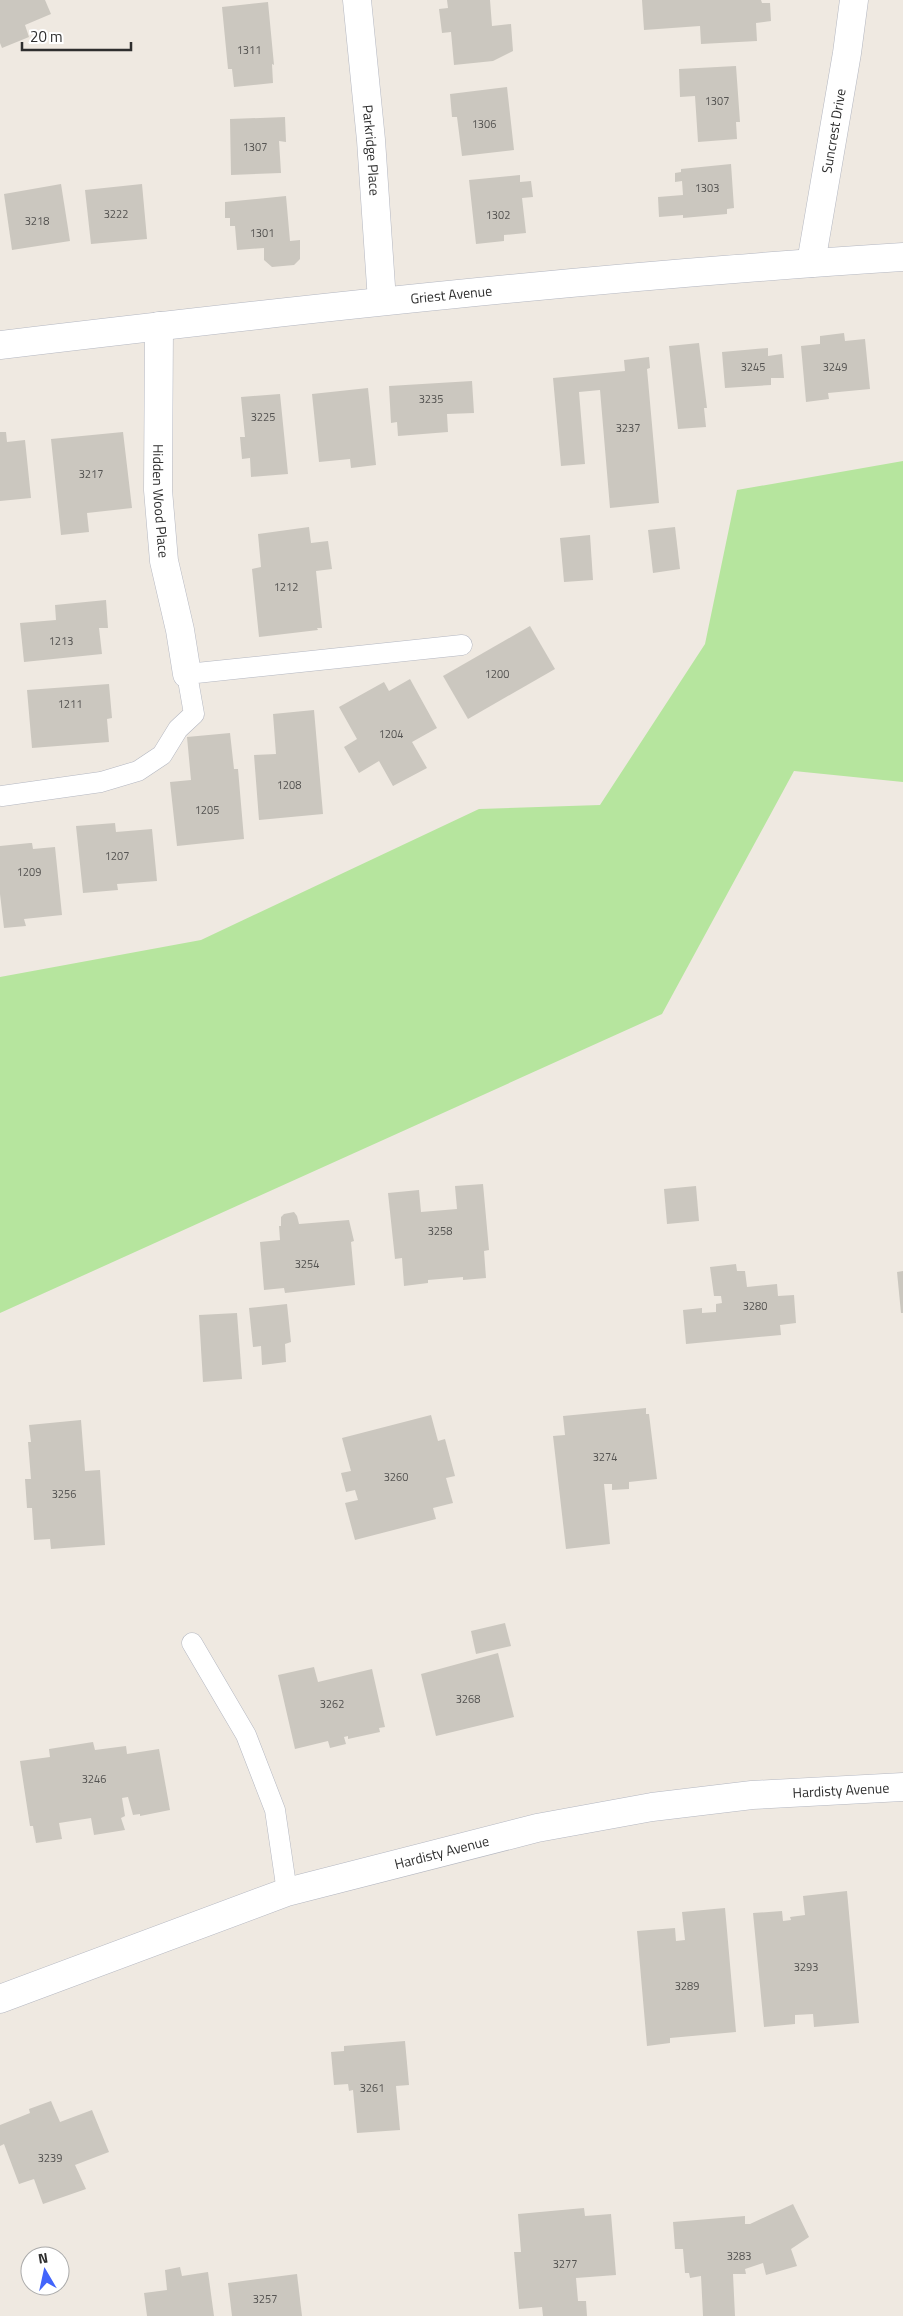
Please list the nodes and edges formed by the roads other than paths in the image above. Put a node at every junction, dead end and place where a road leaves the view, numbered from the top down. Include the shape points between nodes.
1 (357, 0) edge
2 (854, 0) edge
3 (903, 257) edge
4 (811, 263) junction
5 (382, 301) junction
6 (159, 326) junction
7 (0, 345) edge
8 (462, 645) dead end
9 (187, 674) junction
10 (2, 796) dead end
11 (192, 1643) dead end
12 (903, 1787) edge
13 (287, 1892) junction
14 (0, 1999) edge

1 - 5 street, Parkridge Place
2 - 4 street, Suncrest Drive
3 - 4 street, Griest Avenue
4 - 5 street, Griest Avenue
5 - 6 street, Griest Avenue
6 - 7 street, Griest Avenue
6 - 9 street, Hidden Wood Place via 158,490 164,561
8 - 9 lane
9 - 10 lane, Hidden Wood Place via 194,714 178,730 162,755 138,771 101,782
11 - 13 lane via 246,1735 275,1810
12 - 13 street, Hardisty Avenue via 752,1795 652,1807 537,1828
13 - 14 street, Hardisty Avenue

